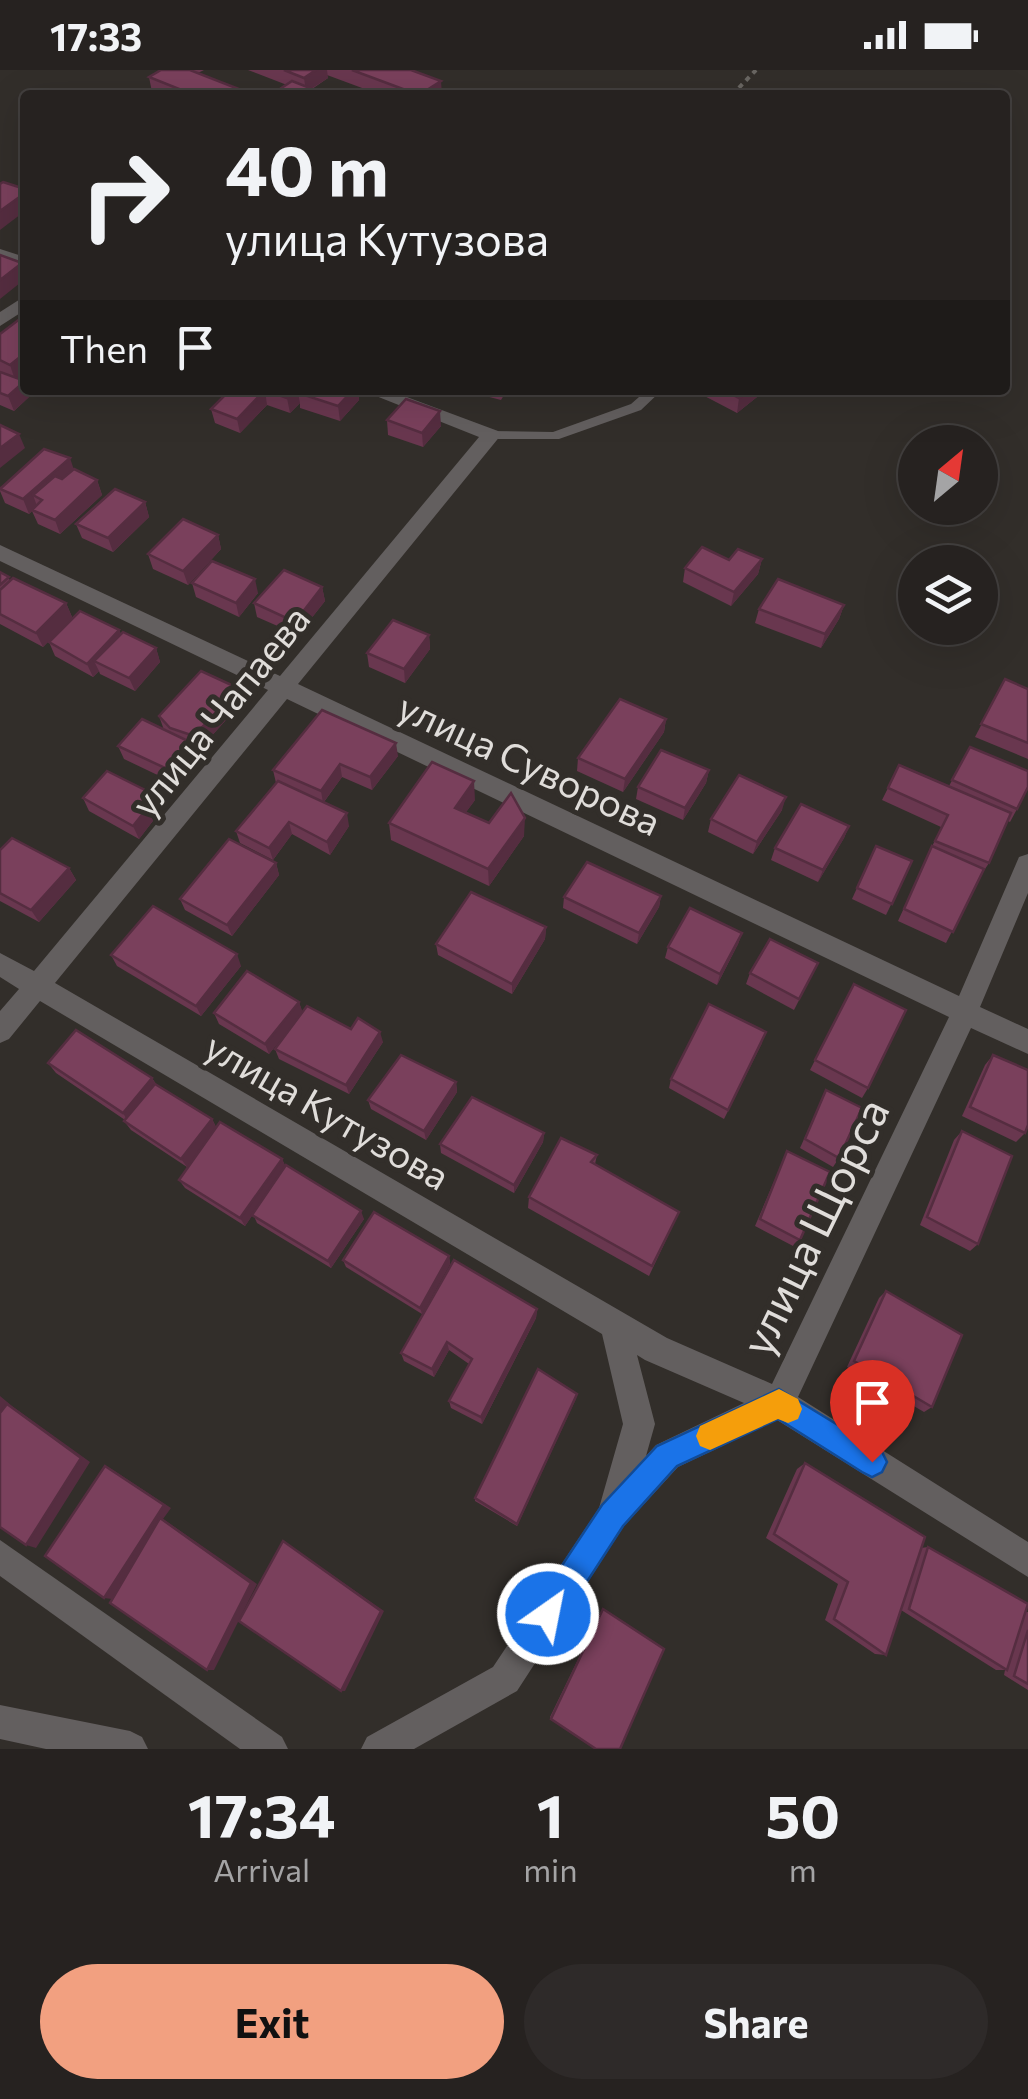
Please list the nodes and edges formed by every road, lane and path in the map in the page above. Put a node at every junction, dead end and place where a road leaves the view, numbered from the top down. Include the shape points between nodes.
1 (756, 70) edge
2 (737, 90) edge
3 (384, 395) edge
4 (649, 395) edge
5 (491, 434) junction
6 (0, 552) edge
7 (283, 687) junction
8 (1028, 864) edge
9 (0, 964) edge
10 (37, 986) junction
11 (966, 1012) junction
12 (0, 1031) edge
13 (1028, 1042) edge
14 (615, 1326) junction
15 (779, 1403) junction
16 (613, 1515) junction
17 (0, 1556) edge
18 (1028, 1561) edge
19 (0, 1722) edge
20 (130, 1749) edge
21 (270, 1749) edge
22 (379, 1749) edge

1 - 2 path
3 - 5 street
4 - 5 lane via 636,407 554,436
5 - 7 street, улица Чапаева
6 - 7 street, улица Суворова
7 - 10 street, улица Чапаева
7 - 11 street, улица Суворова
8 - 11 street, улица Щорса
9 - 10 street, улица Кутузова
10 - 12 street, улица Чапаева
10 - 14 street, улица Кутузова
11 - 13 street, улица Суворова
11 - 15 street, улица Щорса
14 - 15 street, улица Кутузова
14 - 16 street via 639,1424
15 - 16 street, улица Щорса via 667,1456
15 - 18 street, улица Кутузова
16 - 22 street, улица Щорса via 505,1679
17 - 21 street
19 - 20 street

